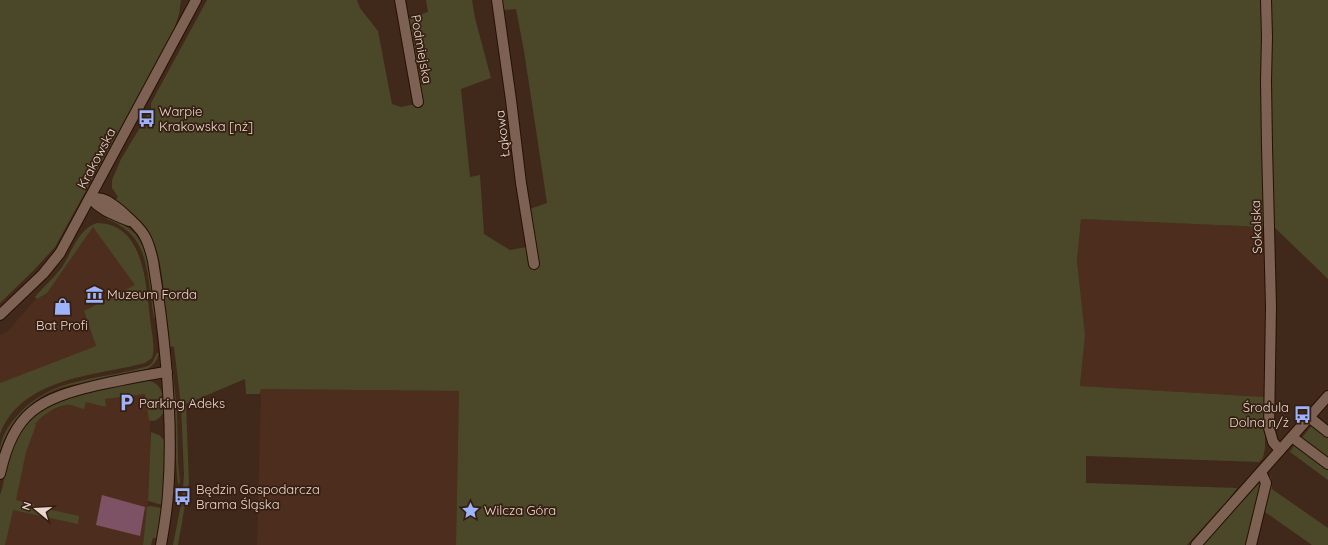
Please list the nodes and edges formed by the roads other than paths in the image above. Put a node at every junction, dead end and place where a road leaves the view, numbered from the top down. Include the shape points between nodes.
1 (196, 0) edge
2 (400, 0) edge
3 (497, 0) edge
4 (1266, 0) edge
5 (418, 102) dead end
6 (90, 198) junction
7 (534, 264) dead end
8 (0, 314) edge
9 (167, 372) junction
10 (1328, 396) edge
11 (1309, 417) junction
12 (1328, 432) edge
13 (1292, 437) junction
14 (1280, 450) junction
15 (1328, 464) edge
16 (1261, 472) junction
17 (0, 474) edge
18 (1254, 544) edge
19 (161, 545) edge
20 (1196, 545) edge

1 - 6 street, Krakowska
2 - 5 street, Podmiejska
3 - 7 street, Łąkowa
4 - 14 street, Sokolska via 1271,307 1269,428 1273,442
6 - 8 street, Krakowska via 60,253 43,274
6 - 9 street via 102,198 120,209 143,233 150,248
9 - 17 street via 91,387 48,400 28,415 14,432 5,452
9 - 19 street via 170,465
10 - 11 street
11 - 12 street
11 - 13 street
13 - 14 street
13 - 15 street
14 - 16 street
16 - 18 street via 1266,483
16 - 20 street

